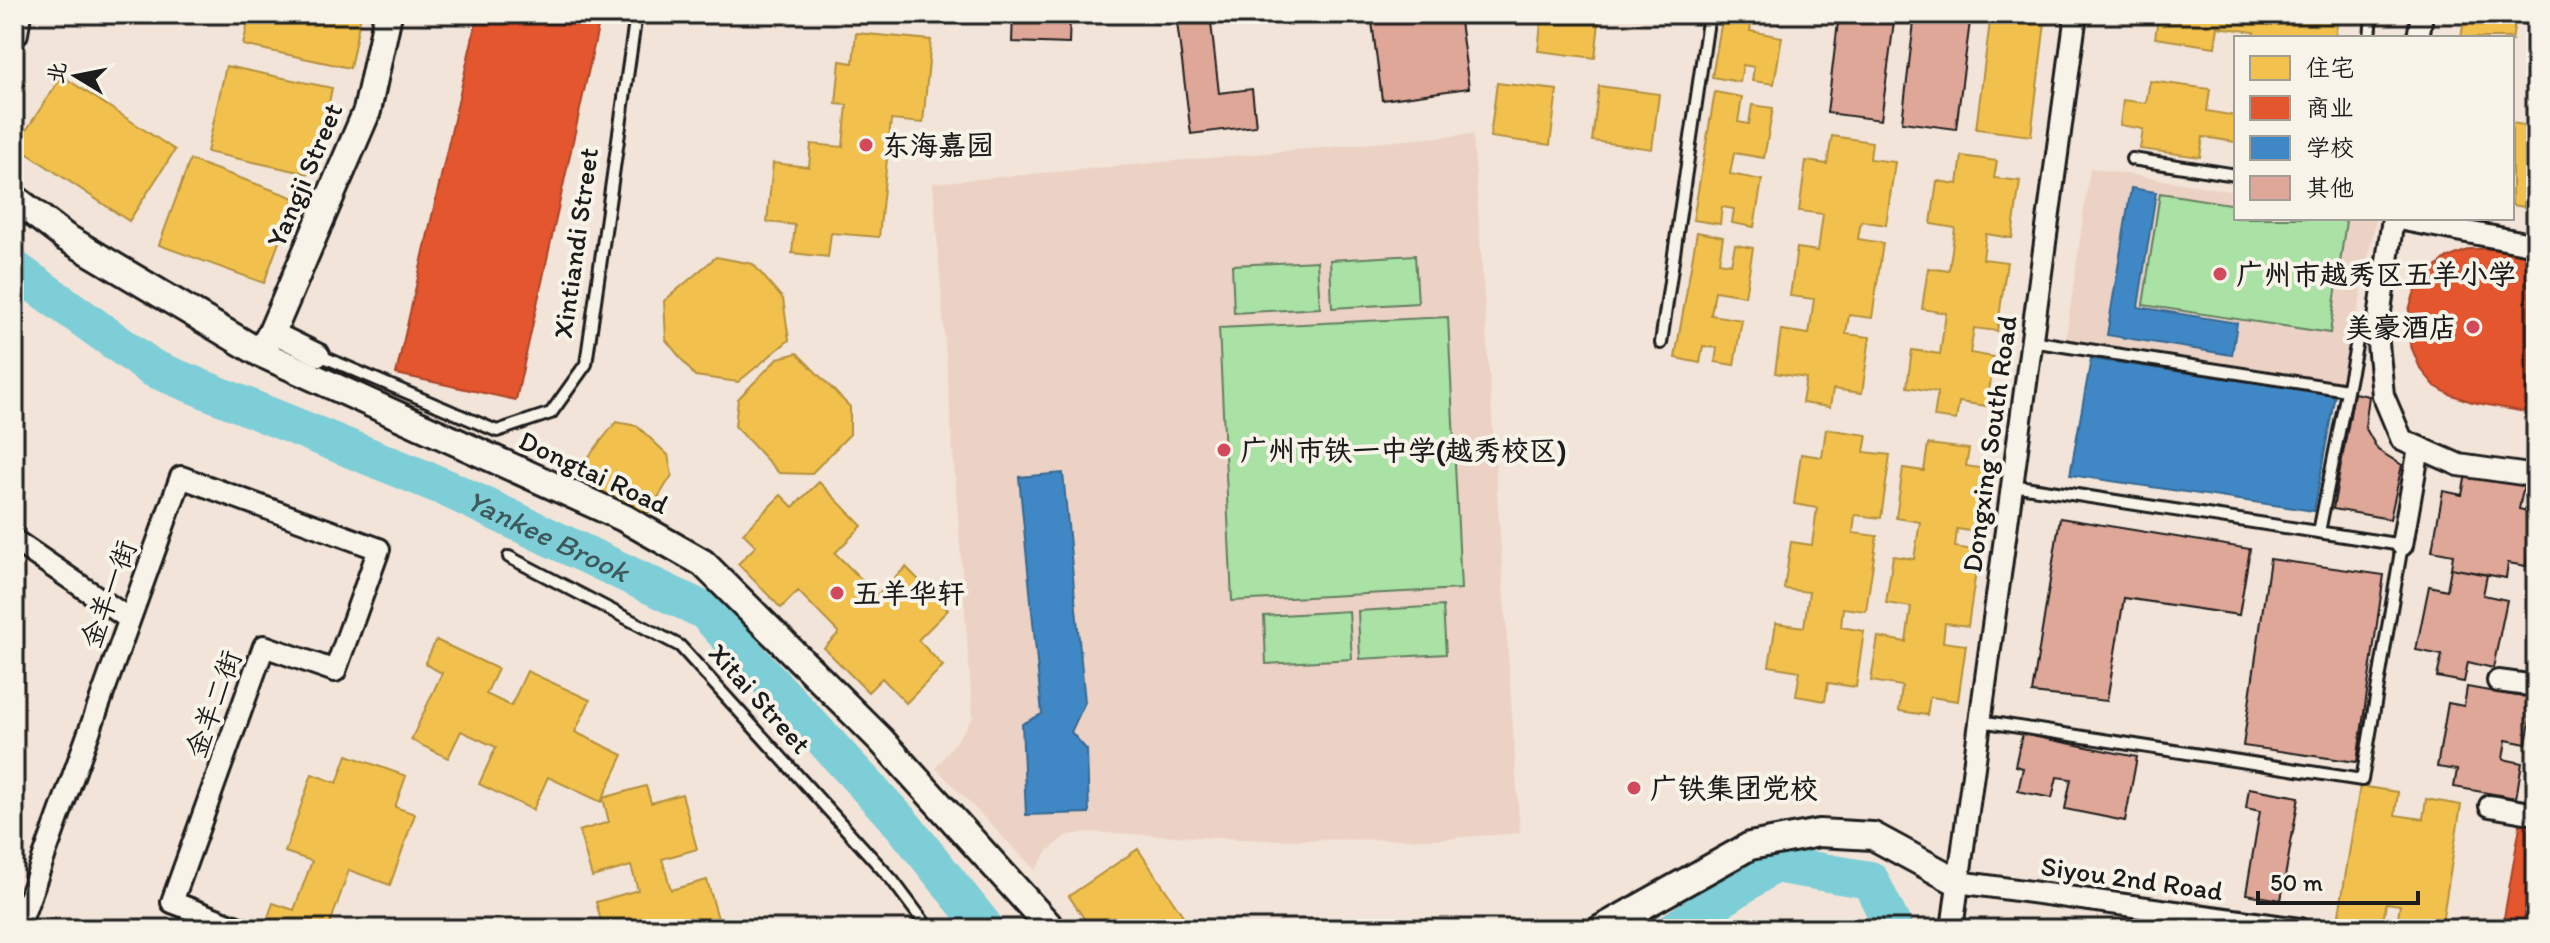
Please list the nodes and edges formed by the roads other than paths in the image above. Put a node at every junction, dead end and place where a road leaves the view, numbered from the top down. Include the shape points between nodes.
1 (17, 14) edge
2 (388, 14) edge
3 (636, 14) edge
4 (1709, 14) edge
5 (2076, 14) edge
6 (2372, 14) edge
7 (2422, 14) edge
8 (14, 33) edge
9 (2370, 36) edge
10 (2418, 36) edge
11 (2132, 159) dead end
12 (2234, 175) edge
13 (14, 198) edge
14 (2393, 220) edge
15 (2404, 220) edge
16 (2536, 245) edge
17 (2377, 333) junction
18 (2031, 341) junction
19 (266, 343) junction
20 (1661, 343) dead end
21 (319, 355) joint
22 (2347, 390) junction
23 (2419, 448) junction
24 (2536, 476) edge
25 (2012, 485) junction
26 (2319, 532) junction
27 (14, 540) edge
28 (2402, 545) junction
29 (379, 549) joint
30 (509, 557) dead end
31 (129, 619) junction
32 (2498, 681) dead end
33 (2536, 686) edge
34 (1980, 721) junction
35 (2490, 806) dead end
36 (2536, 814) edge
37 (1958, 882) junction
38 (18, 929) edge
39 (242, 929) edge
40 (929, 929) edge
41 (1052, 929) edge
42 (1601, 929) edge
43 (1952, 929) edge
44 (2299, 929) edge

1 - 8 street
2 - 19 street, Yangji Street via 367,111
3 - 21 lane, Xintiandi Street via 586,364 551,413 497,431
4 - 20 lane
5 - 18 street, Dongxing South Road
6 - 9 lane
7 - 10 street
11 - 12 lane
13 - 19 street, Dongtai Road via 65,237
14 - 17 street
15 - 16 street
17 - 22 lane via 2359,331
17 - 23 street via 2383,395 2402,440
18 - 22 lane
18 - 25 street, Dongxing South Road
19 - 21 street
19 - 41 street, Dongtai Road via 624,518 703,563 880,739
22 - 26 lane
23 - 24 street via 2459,465
23 - 28 street
25 - 26 lane
25 - 34 street, Dongxing South Road
26 - 28 lane
27 - 31 street
28 - 34 lane via 2362,780
29 - 31 street, 金羊一街 via 181,477
29 - 39 street, 金羊二街 via 335,671 264,646 238,717 172,902
30 - 40 lane, Xitai Street via 680,646 893,881
31 - 38 street, 金羊一街
32 - 33 street
34 - 37 street, Dongxing South Road
35 - 36 street
37 - 42 street via 1873,836 1819,833 1750,846
37 - 43 street, Dongxing South Road
37 - 44 street, Siyou 2nd Road

